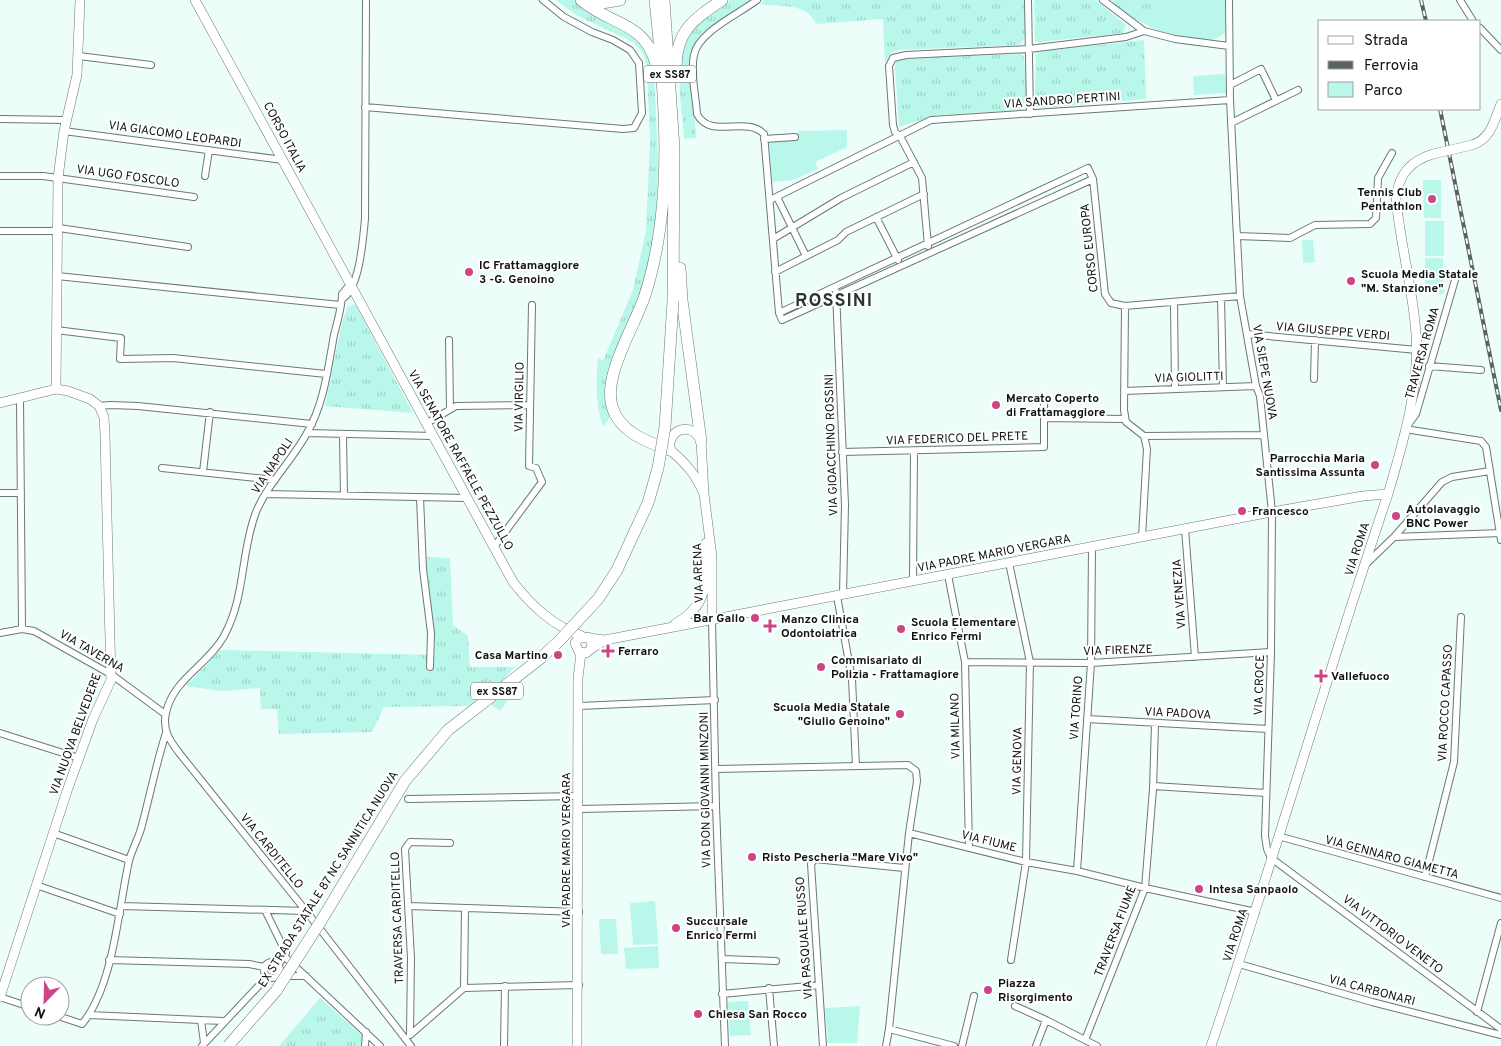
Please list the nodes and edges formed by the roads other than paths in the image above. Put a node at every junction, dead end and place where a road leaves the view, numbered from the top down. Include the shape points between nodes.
1 (80, 0) edge
2 (195, 0) edge
3 (366, 0) edge
4 (543, 0) edge
5 (581, 0) edge
6 (589, 0) edge
7 (620, 0) edge
8 (655, 0) edge
9 (664, 0) edge
10 (722, 0) edge
11 (757, 0) edge
12 (1028, 0) edge
13 (1103, 0) edge
14 (1230, 0) edge
15 (1460, 0) edge
16 (1472, 20) edge
17 (1481, 29) edge
18 (1144, 31) junction
19 (1492, 39) junction
20 (1501, 43) edge
21 (1229, 46) junction
22 (1029, 49) junction
23 (1501, 49) edge
24 (79, 56) junction
25 (151, 65) dead end
26 (1230, 85) junction
27 (1298, 90) dead end
28 (1230, 100) junction
29 (1276, 100) junction
30 (663, 101) junction
31 (1501, 104) edge
32 (365, 107) junction
33 (1030, 114) junction
34 (0, 119) edge
35 (66, 120) junction
36 (1231, 123) junction
37 (64, 131) junction
38 (900, 136) junction
39 (795, 137) dead end
40 (764, 139) junction
41 (669, 148) junction
42 (209, 150) junction
43 (1392, 153) dead end
44 (283, 160) junction
45 (914, 162) junction
46 (0, 176) edge
47 (205, 176) dead end
48 (58, 178) junction
49 (1093, 179) junction
50 (675, 194) junction
51 (924, 194) junction
52 (777, 196) junction
53 (194, 197) dead end
54 (770, 200) junction
55 (876, 217) junction
56 (792, 227) junction
57 (59, 228) junction
58 (0, 231) edge
59 (1236, 236) junction
60 (773, 239) junction
61 (927, 244) junction
62 (188, 248) dead end
63 (930, 253) junction
64 (806, 256) junction
65 (897, 258) junction
66 (883, 264) junction
67 (901, 266) junction
68 (775, 272) junction
69 (887, 272) junction
70 (57, 276) junction
71 (1455, 280) dead end
72 (836, 286) junction
73 (352, 287) junction
74 (837, 295) junction
75 (1240, 296) junction
76 (1220, 298) junction
77 (341, 302) junction
78 (1174, 302) junction
79 (532, 305) dead end
80 (1125, 306) junction
81 (778, 313) junction
82 (56, 330) junction
83 (1247, 334) junction
84 (448, 340) dead end
85 (1315, 340) junction
86 (1417, 350) junction
87 (1429, 366) junction
88 (1481, 370) dead end
89 (326, 374) junction
90 (1314, 379) dead end
91 (1256, 386) junction
92 (1223, 387) junction
93 (56, 389) junction
94 (1176, 389) junction
95 (1124, 391) junction
96 (20, 399) junction
97 (0, 403) edge
98 (530, 405) junction
99 (1044, 405) dead end
100 (450, 409) junction
101 (102, 410) junction
102 (210, 412) junction
103 (1044, 418) junction
104 (1126, 419) junction
105 (427, 423) junction
106 (312, 424) junction
107 (1405, 429) junction
108 (307, 433) junction
109 (343, 435) junction
110 (1264, 435) junction
111 (434, 436) junction
112 (1144, 436) junction
113 (701, 441) junction
114 (670, 450) junction
115 (914, 451) junction
116 (842, 452) junction
117 (162, 468) dead end
118 (1490, 471) junction
119 (203, 472) junction
120 (275, 480) junction
121 (21, 492) junction
122 (0, 493) edge
123 (266, 494) junction
124 (704, 494) junction
125 (1388, 494) junction
126 (344, 496) junction
127 (420, 498) junction
128 (467, 498) junction
129 (1272, 512) junction
130 (708, 525) junction
131 (1185, 529) junction
132 (1501, 536) edge
133 (1142, 537) junction
134 (1394, 537) junction
135 (494, 547) junction
136 (1092, 547) junction
137 (1009, 563) junction
138 (1364, 565) junction
139 (948, 575) junction
140 (913, 581) junction
141 (840, 595) junction
142 (1461, 617) dead end
143 (712, 620) junction
144 (668, 628) junction
145 (22, 629) junction
146 (565, 630) junction
147 (0, 633) edge
148 (585, 636) junction
149 (605, 640) junction
150 (575, 645) junction
151 (592, 649) junction
152 (1271, 652) junction
153 (581, 653) junction
154 (1195, 657) junction
155 (965, 662) junction
156 (1030, 662) junction
157 (1091, 663) junction
158 (430, 667) dead end
159 (112, 675) junction
160 (715, 700) junction
161 (578, 706) junction
162 (166, 714) junction
163 (1087, 719) junction
164 (1155, 724) junction
165 (1268, 729) junction
166 (0, 733) edge
167 (166, 733) junction
168 (78, 758) junction
169 (856, 766) junction
170 (716, 769) junction
171 (1153, 786) junction
172 (1266, 793) junction
173 (578, 796) junction
174 (408, 798) dead end
175 (716, 806) junction
176 (578, 809) junction
177 (53, 833) junction
178 (908, 833) junction
179 (1278, 836) junction
180 (450, 843) dead end
181 (969, 848) junction
182 (1271, 858) junction
183 (130, 860) junction
184 (1026, 862) junction
185 (904, 868) junction
186 (1077, 871) junction
187 (1425, 877) junction
188 (36, 884) junction
189 (1144, 888) junction
190 (1501, 898) edge
191 (409, 906) junction
192 (465, 908) junction
193 (121, 910) junction
194 (265, 910) junction
195 (306, 911) junction
196 (579, 912) junction
197 (1256, 912) junction
198 (1501, 923) edge
199 (285, 956) junction
200 (722, 959) junction
201 (109, 960) junction
202 (1011, 960) dead end
203 (776, 961) dead end
204 (1239, 964) junction
205 (278, 965) junction
206 (264, 967) junction
207 (278, 976) junction
208 (306, 976) junction
209 (267, 977) junction
210 (579, 985) junction
211 (819, 985) junction
212 (505, 986) junction
213 (464, 988) junction
214 (769, 988) junction
215 (722, 994) junction
216 (974, 996) dead end
217 (0, 997) edge
218 (20, 1004) edge
219 (1015, 1006) dead end
220 (1477, 1012) junction
221 (89, 1015) junction
222 (70, 1020) edge
223 (200, 1020) junction
224 (1046, 1020) junction
225 (223, 1021) junction
226 (889, 1029) junction
227 (1501, 1029) edge
228 (366, 1032) junction
229 (1501, 1035) edge
230 (408, 1036) junction
231 (1085, 1040) junction
232 (203, 1045) edge
233 (228, 1046) edge
234 (365, 1046) edge
235 (380, 1046) edge
236 (411, 1046) edge
237 (504, 1046) edge
238 (577, 1046) edge
239 (725, 1046) edge
240 (774, 1046) edge
241 (823, 1046) edge
242 (886, 1046) edge
243 (954, 1046) edge
244 (962, 1046) edge
245 (1036, 1046) edge
246 (1097, 1046) edge
247 (1211, 1046) edge

1 - 24 street
2 - 44 street, CORSO ITALIA
3 - 32 street
4 - 32 street via 564,17 630,50 639,63 642,112 634,128
5 - 30 highway via 637,32 647,42 653,52
6 - 7 highway via 602,3
8 - 30 highway, EX STRADA STATALE 87 NC SANNITICA NUOVA / ex SS87
9 - 41 highway, EX STRADA STATALE 87 NC SANNITICA NUOVA / ex SS87
10 - 41 highway via 692,22 678,45
11 - 40 street via 701,40 693,58 700,120 710,126 754,126 764,134
12 - 22 street
13 - 18 street
14 - 21 street, VIA SIEPE NUOVA
15 - 16 street
17 - 19 street
18 - 21 street
18 - 22 street via 1126,37
19 - 20 street
19 - 23 street
21 - 26 street, VIA SIEPE NUOVA
22 - 33 street
22 - 38 street via 896,56 889,66 893,125
24 - 25 street
24 - 35 street
26 - 28 street, VIA SIEPE NUOVA
26 - 29 street via 1261,69
27 - 29 street
28 - 33 street, VIA SANDRO PERTINI
28 - 36 street, VIA SIEPE NUOVA
29 - 36 street
30 - 41 highway, EX STRADA STATALE 87 NC SANNITICA NUOVA / ex SS87
31 - 86 street, VIA ROMA, bridge via 1484,140 1420,158 1408,167 1397,186
32 - 73 street via 365,219 361,254
33 - 38 street, VIA SANDRO PERTINI via 931,120
34 - 35 street
35 - 37 street
36 - 59 street, VIA SIEPE NUOVA
37 - 42 street, VIA GIACOMO LEOPARDI
37 - 48 street
38 - 45 street
38 - 52 street
39 - 40 street
40 - 54 street
41 - 50 highway, EX STRADA STATALE 87 NC SANNITICA NUOVA / ex SS87
41 - 114 highway via 654,265 610,393 616,417 628,430
42 - 44 street, VIA GIACOMO LEOPARDI
42 - 47 street
43 - 59 street via 1378,178 1376,218 1370,224 1315,225 1290,238
44 - 73 street, CORSO ITALIA
45 - 51 street via 922,178
45 - 56 street via 841,198
46 - 48 street, VIA UGO FOSCOLO
48 - 53 street, VIA UGO FOSCOLO
48 - 57 street
49 - 61 street, CORSO EUROPA via 1088,168
49 - 63 street, CORSO EUROPA
49 - 80 street, CORSO EUROPA via 1104,294 1111,303
50 - 113 highway via 682,300
50 - 233 highway, EX STRADA STATALE 87 NC SANNITICA NUOVA / ex SS87, bridge via 673,301 665,427 648,504 617,570 592,606 547,652 448,730 405,781 276,991
51 - 55 street
51 - 61 street
52 - 54 street
52 - 56 street
54 - 60 street
55 - 64 street
55 - 65 street
56 - 60 street
56 - 64 street
57 - 58 street via 52,231
57 - 62 street
57 - 70 street
59 - 75 street, VIA SIEPE NUOVA
60 - 68 street
61 - 63 street
61 - 65 street
63 - 67 street
64 - 68 street
65 - 66 street
65 - 67 street
66 - 69 street
66 - 72 street
67 - 69 street
68 - 81 street
69 - 74 street
70 - 77 street
70 - 82 street
71 - 87 street, TRAVERSA ROMA
72 - 74 street, VIA GIOACCHINO ROSSINI
72 - 81 street
73 - 77 street, VIA NAPOLI via 344,290
73 - 105 street, VIA SENATORE RAFFAELE PEZZULLO
74 - 81 street via 782,320
74 - 116 street, VIA GIOACCHINO ROSSINI
75 - 76 street
75 - 83 street, VIA SIEPE NUOVA
76 - 78 street
76 - 92 street
77 - 89 street, VIA NAPOLI
78 - 80 street
78 - 94 street
79 - 98 street, VIA VIRGILIO
80 - 95 street
82 - 89 street via 121,338 120,359 174,358
82 - 93 street
83 - 85 street, VIA GIUSEPPE VERDI
83 - 91 street, VIA SIEPE NUOVA
84 - 100 street
85 - 86 street, VIA GIUSEPPE VERDI
85 - 90 street
86 - 107 street, VIA ROMA
87 - 88 street
87 - 107 street, TRAVERSA ROMA via 1416,414
89 - 106 street, VIA NAPOLI
91 - 92 street, VIA GIOLITTI
91 - 110 street, VIA SIEPE NUOVA
92 - 94 street, VIA GIOLITTI
93 - 96 street
93 - 101 street via 90,399
94 - 95 street, VIA GIOLITTI
95 - 104 street
96 - 97 street
96 - 121 street
98 - 100 street via 456,406
98 - 135 street, VIA VIRGILIO via 529,466 536,468 542,482
99 - 103 street
100 - 105 street
101 - 102 street via 118,406
101 - 159 street, VIA NUOVA BELVEDERE
102 - 106 street
102 - 119 street
103 - 104 street
103 - 115 street, VIA FEDERICO DEL PRETE via 1044,447
104 - 112 street
105 - 111 street, VIA SENATORE RAFFAELE PEZZULLO
106 - 108 street, VIA NAPOLI
107 - 118 street via 1481,441 1486,447
107 - 125 street, VIA ROMA
108 - 109 street
108 - 120 street, VIA NAPOLI
109 - 111 street
109 - 126 street
110 - 112 street
110 - 129 street, VIA SIEPE NUOVA
111 - 128 street, VIA SENATORE RAFFAELE PEZZULLO
112 - 133 street via 1147,449
113 - 114 street via 692,430 677,430 669,442
113 - 124 street, VIA ARENA
114 - 124 street via 687,464
115 - 116 street, VIA FEDERICO DEL PRETE
115 - 140 street
116 - 141 street, VIA GIOACCHINO ROSSINI via 845,505
117 - 119 street
118 - 132 street
118 - 134 street via 1442,482
119 - 120 street
120 - 123 street, VIA NAPOLI
121 - 122 street
121 - 145 street
123 - 126 street
123 - 162 street, VIA NAPOLI via 256,512 246,549 238,603 223,638 175,688
124 - 130 street, VIA ARENA
125 - 129 street, VIA PADRE MARIO VERGARA
125 - 138 street, VIA ROMA
126 - 127 street
127 - 128 street
127 - 158 street via 423,569 431,633
128 - 135 street, VIA SENATORE RAFFAELE PEZZULLO
129 - 131 street, VIA PADRE MARIO VERGARA
129 - 152 street, VIA CROCE
130 - 143 street, VIA ARENA via 712,557
130 - 144 street, VIA ARENA via 701,602
131 - 133 street, VIA PADRE MARIO VERGARA
131 - 154 street, VIA VENEZIA
132 - 134 street
133 - 136 street, VIA PADRE MARIO VERGARA
134 - 138 street
135 - 146 street, VIA SENATORE RAFFAELE PEZZULLO via 523,595
136 - 137 street, VIA PADRE MARIO VERGARA
136 - 157 street, VIA TORINO
137 - 139 street, VIA PADRE MARIO VERGARA
137 - 156 street, VIA GENOVA
138 - 179 street, VIA ROMA
139 - 140 street, VIA PADRE MARIO VERGARA
139 - 155 street, VIA MILANO
140 - 141 street, VIA PADRE MARIO VERGARA
141 - 143 street, VIA PADRE MARIO VERGARA
141 - 169 street, VIA GIOACCHINO ROSSINI via 852,679
142 - 187 street, VIA ROCCO CAPASSO via 1454,762
143 - 144 street, VIA PADRE MARIO VERGARA
143 - 160 street, VIA DON GIOVANNI MINZONI
144 - 149 street, VIA PADRE MARIO VERGARA
145 - 147 street
145 - 159 street, VIA TAVERNA via 34,631
146 - 148 street, VIA SENATORE RAFFAELE PEZZULLO
146 - 150 street, VIA SENATORE RAFFAELE PEZZULLO
148 - 149 street, VIA PADRE MARIO VERGARA
148 - 150 street via 577,639
148 - 151 street via 592,643
149 - 151 street, VIA PADRE MARIO VERGARA
150 - 153 street
151 - 153 street
152 - 154 street, VIA FIRENZE
152 - 165 street, VIA CROCE
153 - 161 street, VIA PADRE MARIO VERGARA
154 - 157 street, VIA FIRENZE
155 - 156 street, VIA FIRENZE
155 - 181 street, VIA MILANO
156 - 157 street, VIA FIRENZE
156 - 184 street, VIA GENOVA
157 - 163 street, VIA TORINO
159 - 162 street, VIA TAVERNA
159 - 168 street, VIA NUOVA BELVEDERE
160 - 161 street
160 - 170 street, VIA DON GIOVANNI MINZONI
161 - 173 street, VIA PADRE MARIO VERGARA
162 - 167 street
163 - 164 street, VIA PADOVA
163 - 186 street, VIA TORINO
164 - 165 street, VIA PADOVA
164 - 171 street, TRAVERSA FIUME
165 - 172 street, VIA CROCE
166 - 168 street
167 - 183 street
167 - 195 street, VIA CARDITELLO
168 - 177 street, VIA NUOVA BELVEDERE
169 - 170 street
169 - 178 street via 908,765 916,770
170 - 175 street, VIA DON GIOVANNI MINZONI
171 - 172 street
171 - 189 street, TRAVERSA FIUME
172 - 182 street, VIA CROCE via 1265,836
173 - 174 street
173 - 176 street, VIA PADRE MARIO VERGARA
175 - 176 street
175 - 200 street, VIA DON GIOVANNI MINZONI
176 - 196 street, VIA PADRE MARIO VERGARA
177 - 183 street
177 - 188 street, VIA NUOVA BELVEDERE
178 - 181 street, VIA FIUME
178 - 185 street
179 - 182 street, VIA ROMA
179 - 187 street, VIA GENNARO GIAMETTA
180 - 191 street, TRAVERSA CARDITELLO via 410,842 407,845
181 - 184 street, VIA FIUME
182 - 197 street, VIA ROMA
182 - 220 street, VIA VITTORIO VENETO
183 - 193 street
184 - 186 street, VIA FIUME
184 - 202 street, VIA GENOVA
185 - 211 street, VIA PASQUALE RUSSO via 812,861
185 - 226 street
186 - 189 street, VIA FIUME
187 - 190 street, VIA GENNARO GIAMETTA
188 - 193 street
188 - 217 street, VIA NUOVA BELVEDERE
189 - 197 street, VIA FIUME
189 - 231 street, TRAVERSA FIUME
191 - 192 street
191 - 230 street, TRAVERSA CARDITELLO
192 - 196 street
192 - 213 street
193 - 194 street
193 - 201 street
194 - 195 street
194 - 199 street
195 - 230 street, VIA CARDITELLO
196 - 210 street, VIA PADRE MARIO VERGARA
197 - 204 street, VIA ROMA
198 - 220 street
199 - 205 street
199 - 208 street
200 - 203 street
200 - 215 street, VIA DON GIOVANNI MINZONI
201 - 206 street
201 - 221 street
204 - 229 street, VIA CARBONARI
204 - 247 street, VIA ROMA
205 - 206 street via 270,962
205 - 207 street
206 - 209 street
207 - 208 street
207 - 209 street
208 - 228 street
209 - 225 street
210 - 212 street
210 - 238 street, VIA PADRE MARIO VERGARA
211 - 214 street
211 - 241 street, VIA PASQUALE RUSSO
212 - 213 street
212 - 237 street
213 - 230 street
214 - 215 street
214 - 240 street
215 - 239 street, VIA DON GIOVANNI MINZONI
216 - 244 street
217 - 218 street
219 - 224 street
220 - 227 street, VIA VITTORIO VENETO
221 - 222 street via 82,1024
221 - 223 street
223 - 225 street
223 - 232 street
224 - 231 street
224 - 245 street
225 - 232 street
226 - 242 street
226 - 243 street
228 - 234 street
228 - 235 street
230 - 236 street, VIA CARDITELLO
231 - 246 street

